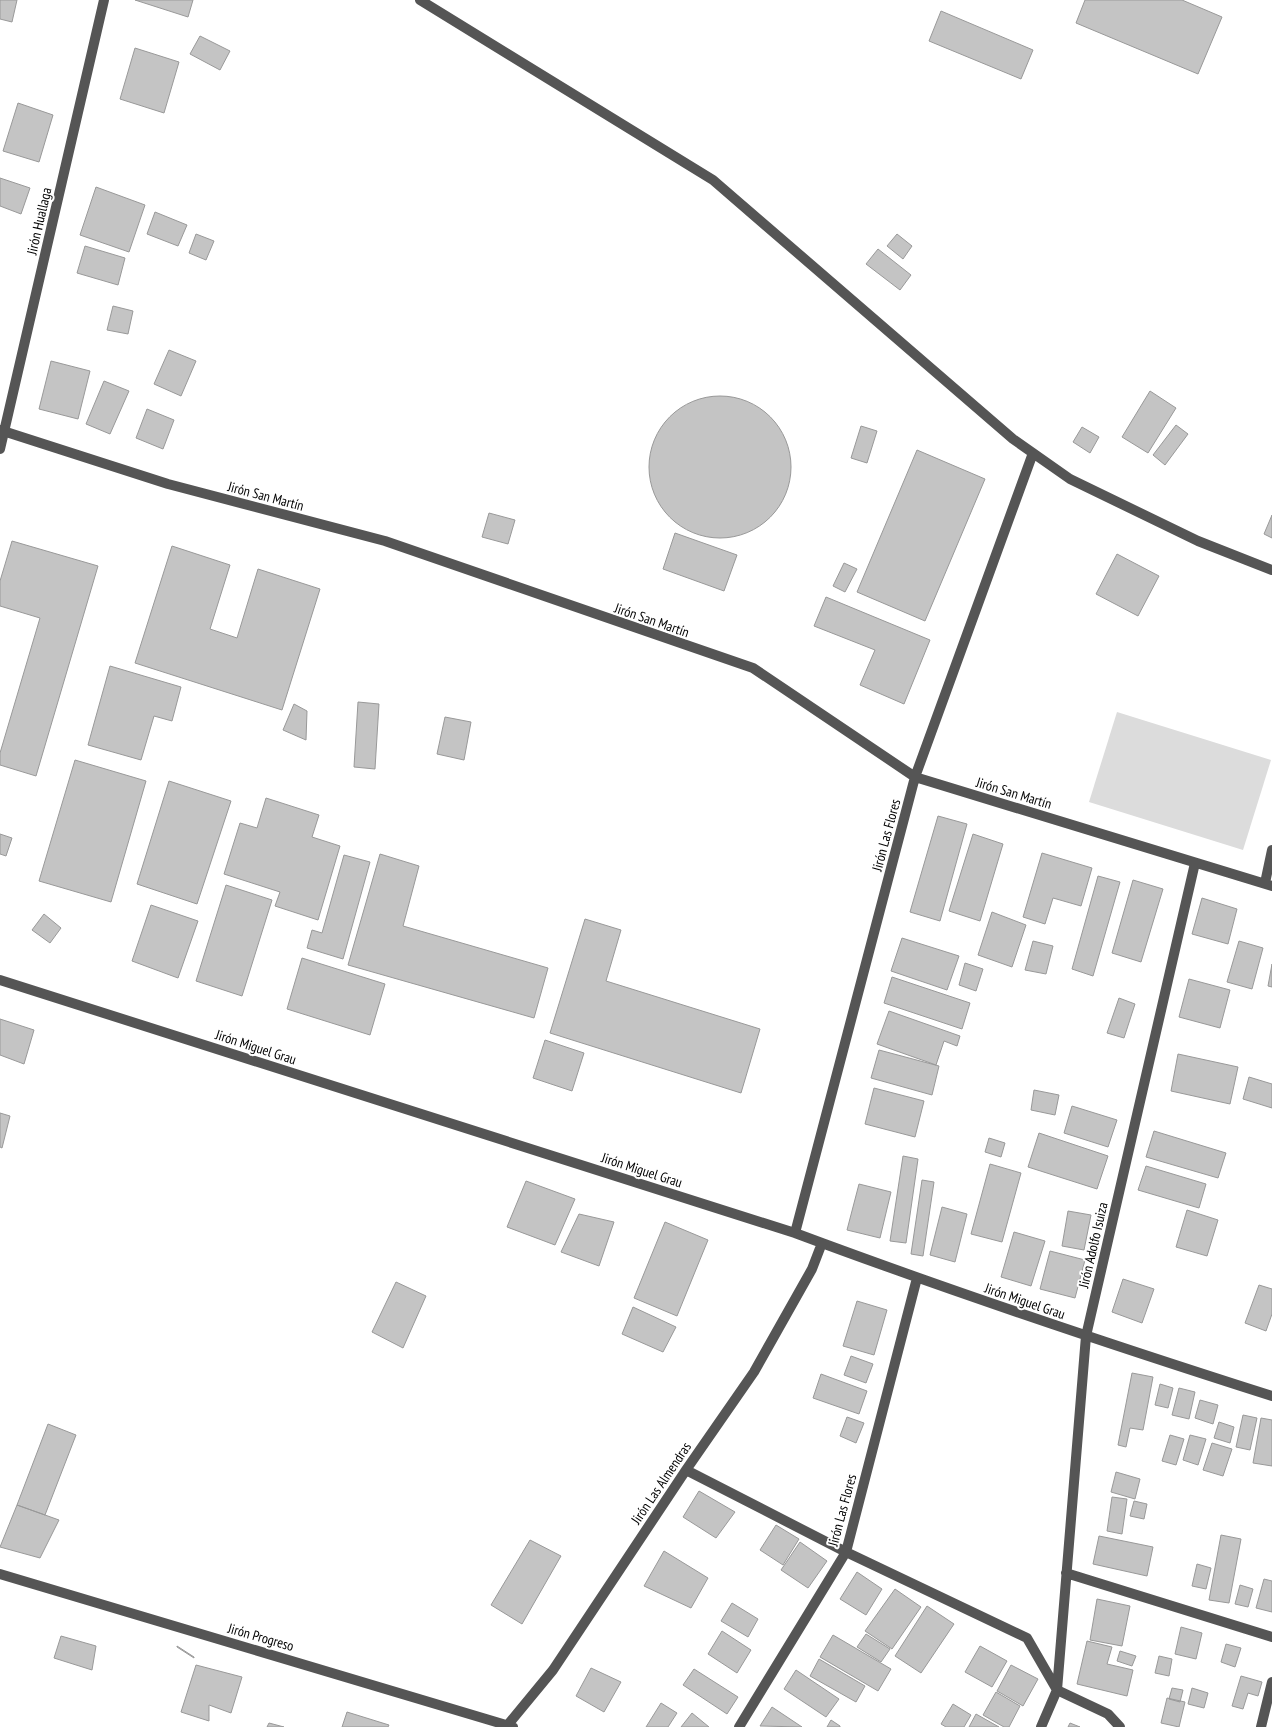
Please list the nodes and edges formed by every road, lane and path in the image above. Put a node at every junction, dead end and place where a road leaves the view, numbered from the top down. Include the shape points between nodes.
1 (104, 0) edge
2 (420, 0) edge
3 (2, 430) edge
4 (0, 449) edge
5 (1033, 453) junction
6 (1272, 570) edge
7 (915, 776) junction
8 (1272, 850) edge
9 (1195, 863) junction
10 (1268, 884) edge
11 (0, 980) edge
12 (795, 1233) junction
13 (822, 1243) junction
14 (917, 1278) junction
15 (1086, 1336) junction
16 (1272, 1396) edge
17 (686, 1470) junction
18 (846, 1552) junction
19 (1066, 1573) junction
20 (0, 1574) edge
21 (1272, 1637) edge
22 (1272, 1682) edge
23 (1057, 1690) junction
24 (509, 1726) edge
25 (739, 1727) edge
26 (1041, 1727) edge
27 (1120, 1727) edge
28 (1261, 1727) edge

1 - 3 street, Jirón Huallaga
2 - 5 street via 713,180
3 - 4 street, Jirón Huallaga
3 - 7 street, Jirón San Martín via 168,484 384,541 753,668
5 - 6 street via 1070,478 1198,541
5 - 7 street, Jirón Las Flores
7 - 9 street, Jirón San Martín
7 - 12 street, Jirón Las Flores
8 - 10 street
9 - 10 street, Jirón San Martín
9 - 15 street, Jirón Adolfo Isuiza
11 - 12 street, Jirón Miguel Grau
12 - 13 street, Jirón Miguel Grau
13 - 14 street, Jirón Miguel Grau
13 - 17 street, Jirón Las Almendras via 812,1269 754,1372
14 - 15 street, Jirón Miguel Grau
14 - 18 street, Jirón Las Flores
15 - 16 street, Jirón Miguel Grau
15 - 19 street, Jirón Adolfo Isuiza
17 - 18 street
17 - 24 street, Jirón Las Almendras via 553,1670
18 - 23 street via 1027,1638
18 - 25 street, Jirón Las Flores
19 - 21 street
19 - 23 street, Jirón Adolfo Isuiza
20 - 24 street, Jirón Progreso
22 - 28 street
23 - 26 street, Jirón Adolfo Isuiza
23 - 27 street via 1108,1714

